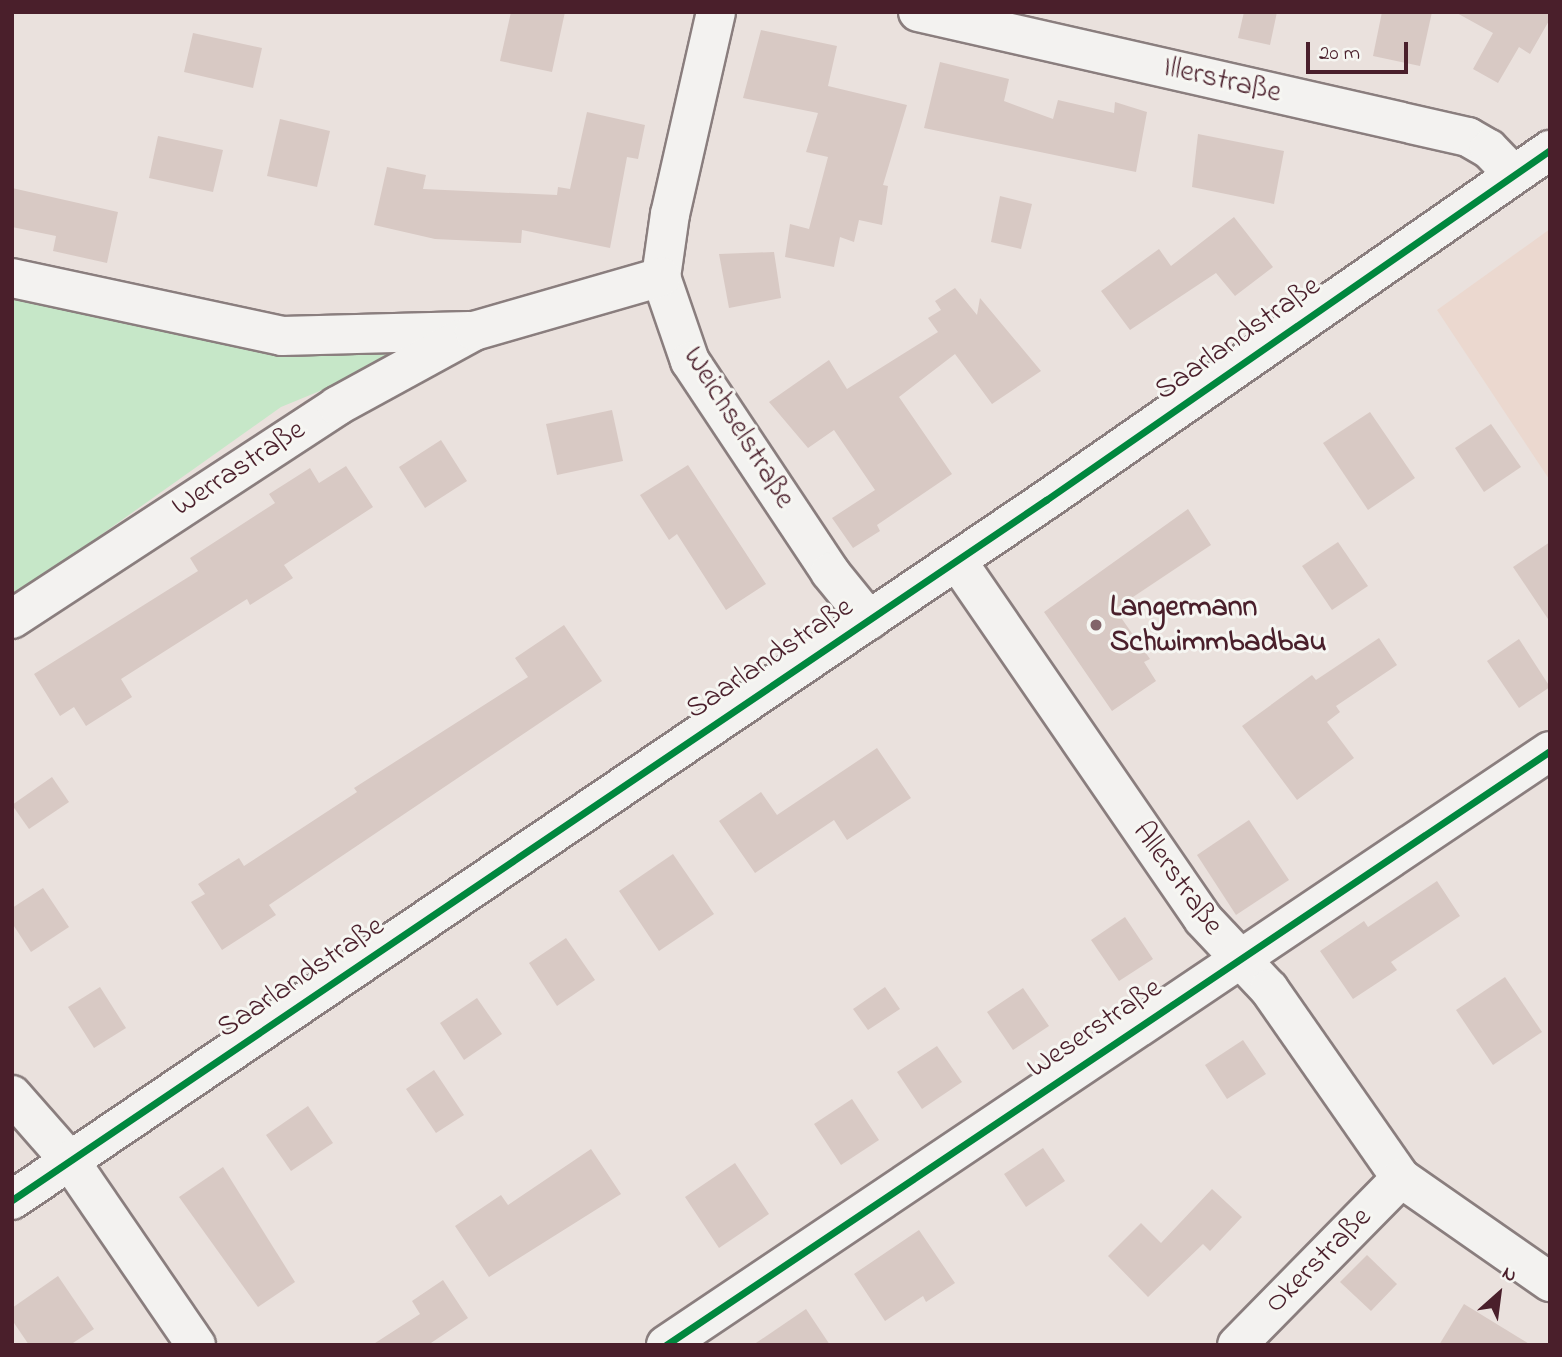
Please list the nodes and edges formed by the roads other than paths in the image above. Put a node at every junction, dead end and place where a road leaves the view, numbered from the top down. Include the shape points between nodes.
1 (716, 12) edge
2 (918, 12) edge
3 (1550, 150) edge
4 (1513, 174) junction
5 (661, 277) junction
6 (12, 278) edge
7 (474, 331) junction
8 (957, 561) junction
9 (12, 619) edge
10 (869, 620) junction
11 (1550, 751) edge
12 (1238, 960) junction
13 (12, 1095) edge
14 (70, 1161) junction
15 (1401, 1178) junction
16 (12, 1199) edge
17 (1550, 1282) edge
18 (196, 1345) edge
19 (666, 1345) edge
20 (1237, 1345) edge

1 - 5 street, Weichselstraße via 670,214
2 - 4 street, Illerstraße via 1468,137 1489,149
3 - 4 street, Saarlandstraße
4 - 8 street, Saarlandstraße
5 - 7 street, Werrastraße
5 - 10 street, Weichselstraße via 690,361 830,572
6 - 7 street, Werrastraße via 282,336
7 - 9 street, Werrastraße via 337,406
8 - 10 street, Saarlandstraße
8 - 12 street, Allerstraße via 1203,919
10 - 14 street, Saarlandstraße
11 - 12 street, Weserstraße
12 - 15 street, Allerstraße via 1269,989
12 - 19 street, Weserstraße
13 - 14 street
14 - 16 street, Saarlandstraße
14 - 18 street
15 - 17 street, Allerstraße
15 - 20 street, Okerstraße

